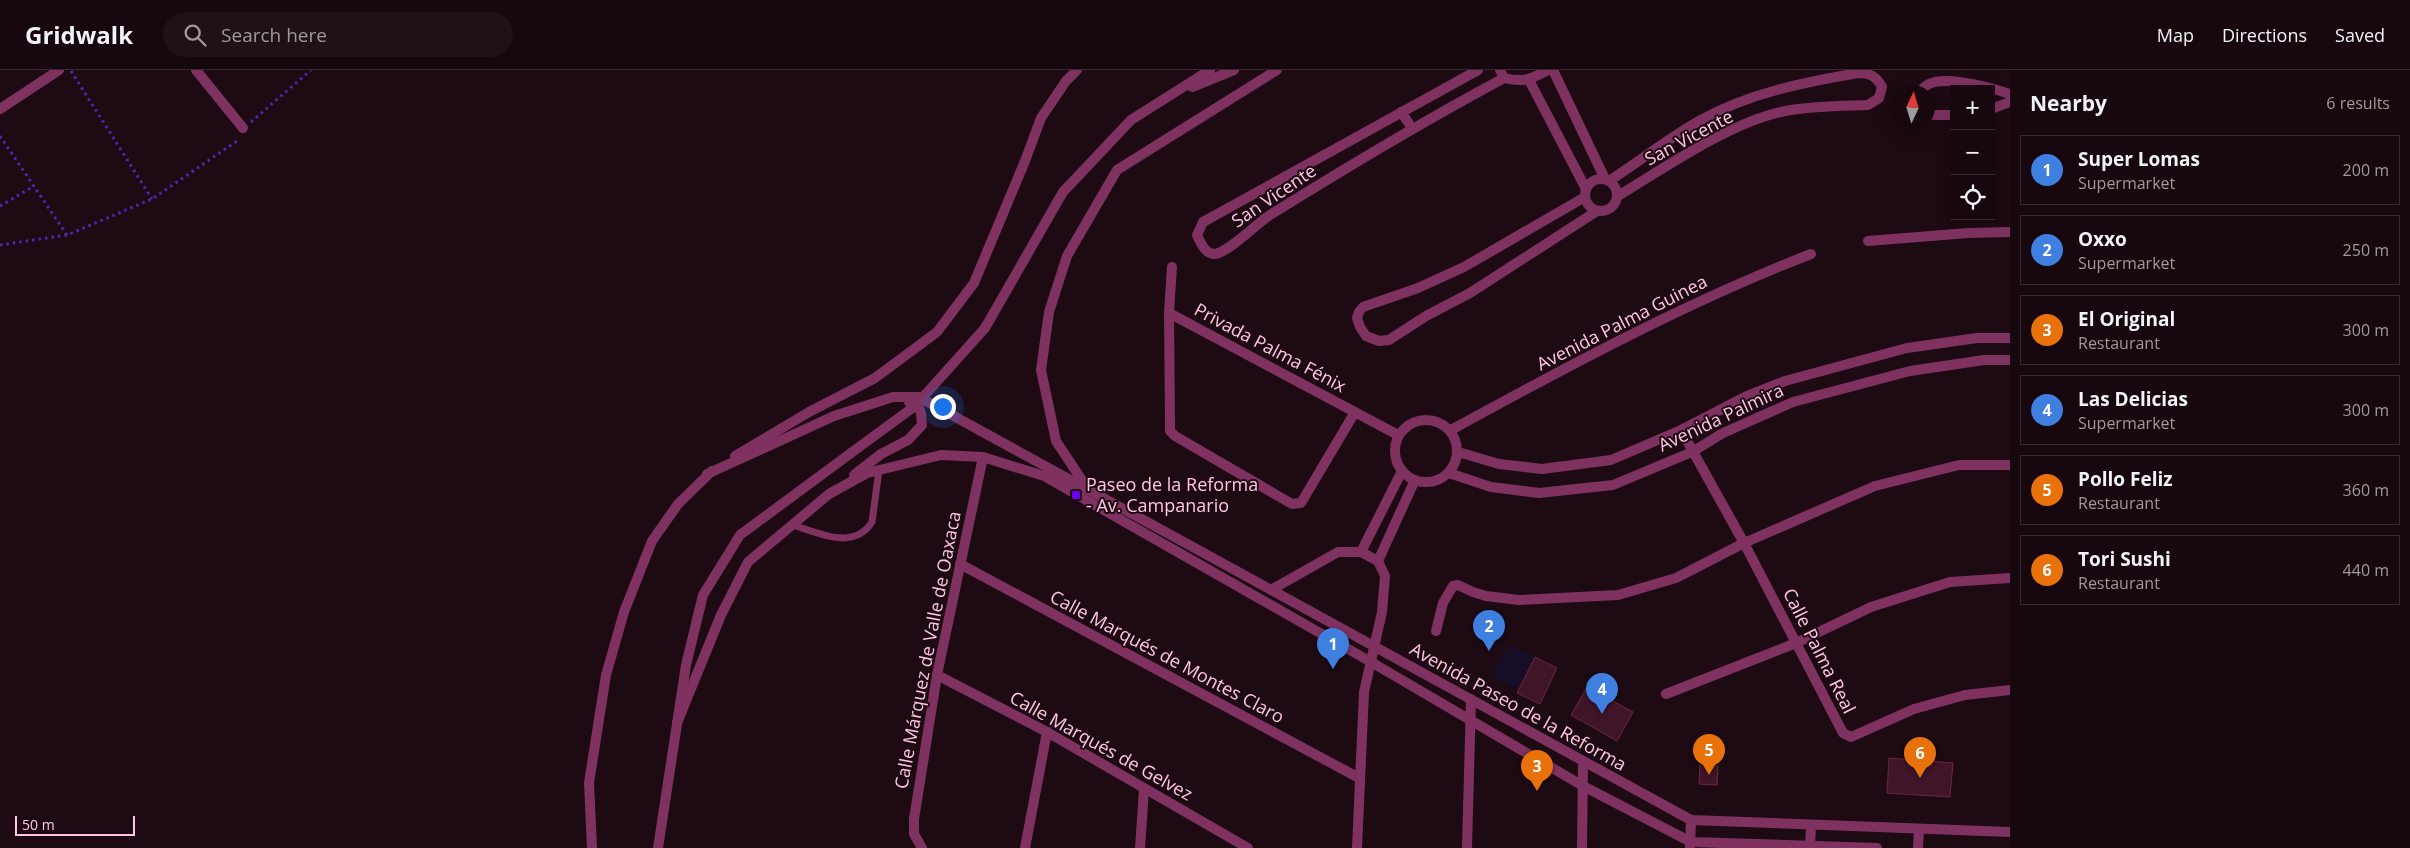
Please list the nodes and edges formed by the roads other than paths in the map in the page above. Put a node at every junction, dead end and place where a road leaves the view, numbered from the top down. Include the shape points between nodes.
1 (58, 70) edge
2 (196, 70) edge
3 (1069, 70) edge
4 (1077, 70) edge
5 (1210, 70) edge
6 (1234, 70) edge
7 (1277, 70) edge
8 (1478, 70) edge
9 (1548, 70) edge
10 (1553, 70) edge
11 (1502, 74) edge
12 (1529, 80) junction
13 (1066, 81) junction
14 (1924, 85) edge
15 (1966, 85) edge
16 (1995, 91) edge
17 (2010, 94) edge
18 (1168, 97) junction
19 (2010, 102) edge
20 (1995, 108) edge
21 (0, 109) edge
22 (1401, 112) junction
23 (1935, 115) edge
24 (1950, 115) edge
25 (243, 128) road end
26 (1412, 128) junction
27 (1607, 180) junction
28 (1586, 193) junction
29 (1618, 196) junction
30 (1597, 211) junction
31 (2010, 232) edge
32 (1868, 241) dead end
33 (1811, 254) dead end
34 (1172, 267) dead end
35 (1169, 313) junction
36 (2010, 338) edge
37 (2010, 360) edge
38 (893, 397) junction
39 (1355, 412) junction
40 (1451, 430) junction
41 (1680, 430) junction
42 (1398, 435) junction
43 (1458, 452) junction
44 (1692, 452) junction
45 (983, 457) junction
46 (2010, 465) edge
47 (879, 470) junction
48 (1402, 471) junction
49 (1449, 473) junction
50 (707, 474) junction
51 (1415, 480) junction
52 (1087, 488) junction
53 (829, 494) junction
54 (793, 525) junction
55 (1744, 543) junction
56 (1361, 552) junction
57 (1378, 561) junction
58 (960, 564) junction
59 (2010, 578) edge
60 (1271, 590) junction
61 (1436, 631) dead end
62 (1796, 643) junction
63 (1375, 647) junction
64 (1371, 662) junction
65 (937, 674) junction
66 (2010, 690) edge
67 (1666, 694) dead end
68 (1471, 699) junction
69 (1470, 719) junction
70 (677, 723) junction
71 (1047, 732) junction
72 (1583, 761) junction
73 (1359, 778) junction
74 (1583, 786) junction
75 (1144, 790) junction
76 (1691, 820) junction
77 (1811, 825) junction
78 (1919, 829) junction
79 (2010, 832) edge
80 (1690, 845) edge
81 (1810, 847) edge
82 (592, 848) edge
83 (658, 848) edge
84 (922, 848) edge
85 (1025, 848) edge
86 (1140, 848) edge
87 (1248, 848) edge
88 (1357, 848) edge
89 (1467, 848) edge
90 (1582, 848) edge
91 (1877, 848) edge
92 (1918, 848) edge

1 - 21 street
2 - 25 street
3 - 13 street
4 - 13 street
5 - 18 street, Avenida Paseo de la Reforma
6 - 18 street
7 - 52 street via 1117,170 1067,256 1049,312 1041,370 1056,441
8 - 22 street, San Vicente
9 - 12 street
10 - 27 street
11 - 12 street
11 - 26 street, San Vicente
12 - 28 street
13 - 50 street via 1041,118 974,283 937,332 875,378 747,448
14 - 15 street via 1933,78 1945,77
16 - 17 street
18 - 70 street, Avenida Paseo de la Reforma, bridge via 1131,120 1063,192 985,328 915,406 740,535 702,595
19 - 20 street
22 - 26 street
22 - 26 street, San Vicente via 1203,222 1198,235 1204,249 1213,254 1223,252 1260,221
23 - 24 street
27 - 28 street via 1590,183
27 - 29 street via 1616,188
27 - 29 street, San Vicente via 1702,119 1770,92 1858,73 1868,73 1882,87 1879,98 1868,105 1790,110 1758,120 1713,139
28 - 30 street via 1591,208
28 - 30 street via 1464,267 1364,307 1357,318 1360,327 1372,339 1389,340 1470,293
29 - 30 street via 1610,209
31 - 32 street
33 - 40 street, Avenida Palma Guinea via 1744,280 1550,376
34 - 35 street, Privada Palma Fénix
35 - 39 street, Privada Palma Fénix
35 - 39 street, Privada Palma Fénix via 1170,431 1292,504 1301,503 1309,493
36 - 41 street, Avenida Palmira via 1977,338 1907,348 1846,363 1755,393
37 - 44 street, Avenida Palmira via 1984,360 1910,371 1793,402 1723,432
38 - 50 street, Avenida Paseo de la Reforma via 834,416
38 - 52 street, Avenida Paseo de la Reforma via 919,397
38 - 53 street via 918,405 922,425 908,440 881,454
39 - 42 street, Privada Palma Fénix
40 - 42 street via 1438,421 1423,419 1409,424
40 - 43 street
41 - 43 street, Avenida Palmira via 1611,460 1542,469 1499,464
41 - 44 street, Calle Palma Real
42 - 48 street via 1394,454
43 - 49 street
44 - 49 street, Avenida Palmira via 1613,485 1539,493 1491,488
44 - 55 street, Calle Palma Real
45 - 47 street, Avenida Paseo de la Reforma via 942,455
45 - 58 street, Calle Márquez de Valle de Oaxaca
45 - 64 street, Avenida Paseo de la Reforma via 1044,476
46 - 55 street via 1959,465 1876,486
47 - 53 street, Avenida Paseo de la Reforma
47 - 54 lane via 872,522 868,529 836,539
48 - 51 street
48 - 56 street
49 - 51 street via 1433,481
50 - 82 street via 678,504 652,541 624,612 606,675 589,783
51 - 57 street
52 - 60 street, Avenida Paseo de la Reforma
53 - 54 street, Avenida Paseo de la Reforma
54 - 70 street, Avenida Paseo de la Reforma via 748,562 721,615
55 - 61 street via 1676,578 1618,595 1519,600 1486,596 1453,586 1442,603
55 - 62 street, Calle Palma Real
56 - 57 street
56 - 60 street via 1338,552
57 - 63 street via 1385,576 1385,594
58 - 65 street, Calle Márquez de Valle de Oaxaca
58 - 73 street, Calle Marqués de Montes Claro
59 - 62 street via 1950,582 1871,607
60 - 63 street, Avenida Paseo de la Reforma
62 - 66 street, Calle Palma Real via 1843,733 1851,737 1914,709 1965,695
62 - 67 street
63 - 64 street
63 - 68 street, Avenida Paseo de la Reforma
64 - 69 street, Avenida Paseo de la Reforma
64 - 73 street via 1364,692
65 - 71 street, Calle Marqués de Gelvez
65 - 84 street, Calle Márquez de Valle de Oaxaca via 914,819 914,834
68 - 69 street
68 - 72 street, Avenida Paseo de la Reforma
69 - 74 street, Avenida Paseo de la Reforma
69 - 89 street
70 - 83 street, Avenida Paseo de la Reforma
71 - 75 street, Calle Marqués de Gelvez
71 - 85 street
72 - 74 street
72 - 76 street, Avenida Paseo de la Reforma
73 - 88 street
74 - 80 street, Avenida Paseo de la Reforma
74 - 90 street
75 - 86 street
75 - 87 street, Calle Marqués de Gelvez
76 - 77 street, Avenida Paseo de la Reforma
76 - 80 street
77 - 78 street, Avenida Paseo de la Reforma
77 - 81 street
78 - 79 street, Avenida Paseo de la Reforma
78 - 92 street
80 - 81 street, Avenida Paseo de la Reforma
81 - 91 street, Avenida Paseo de la Reforma

